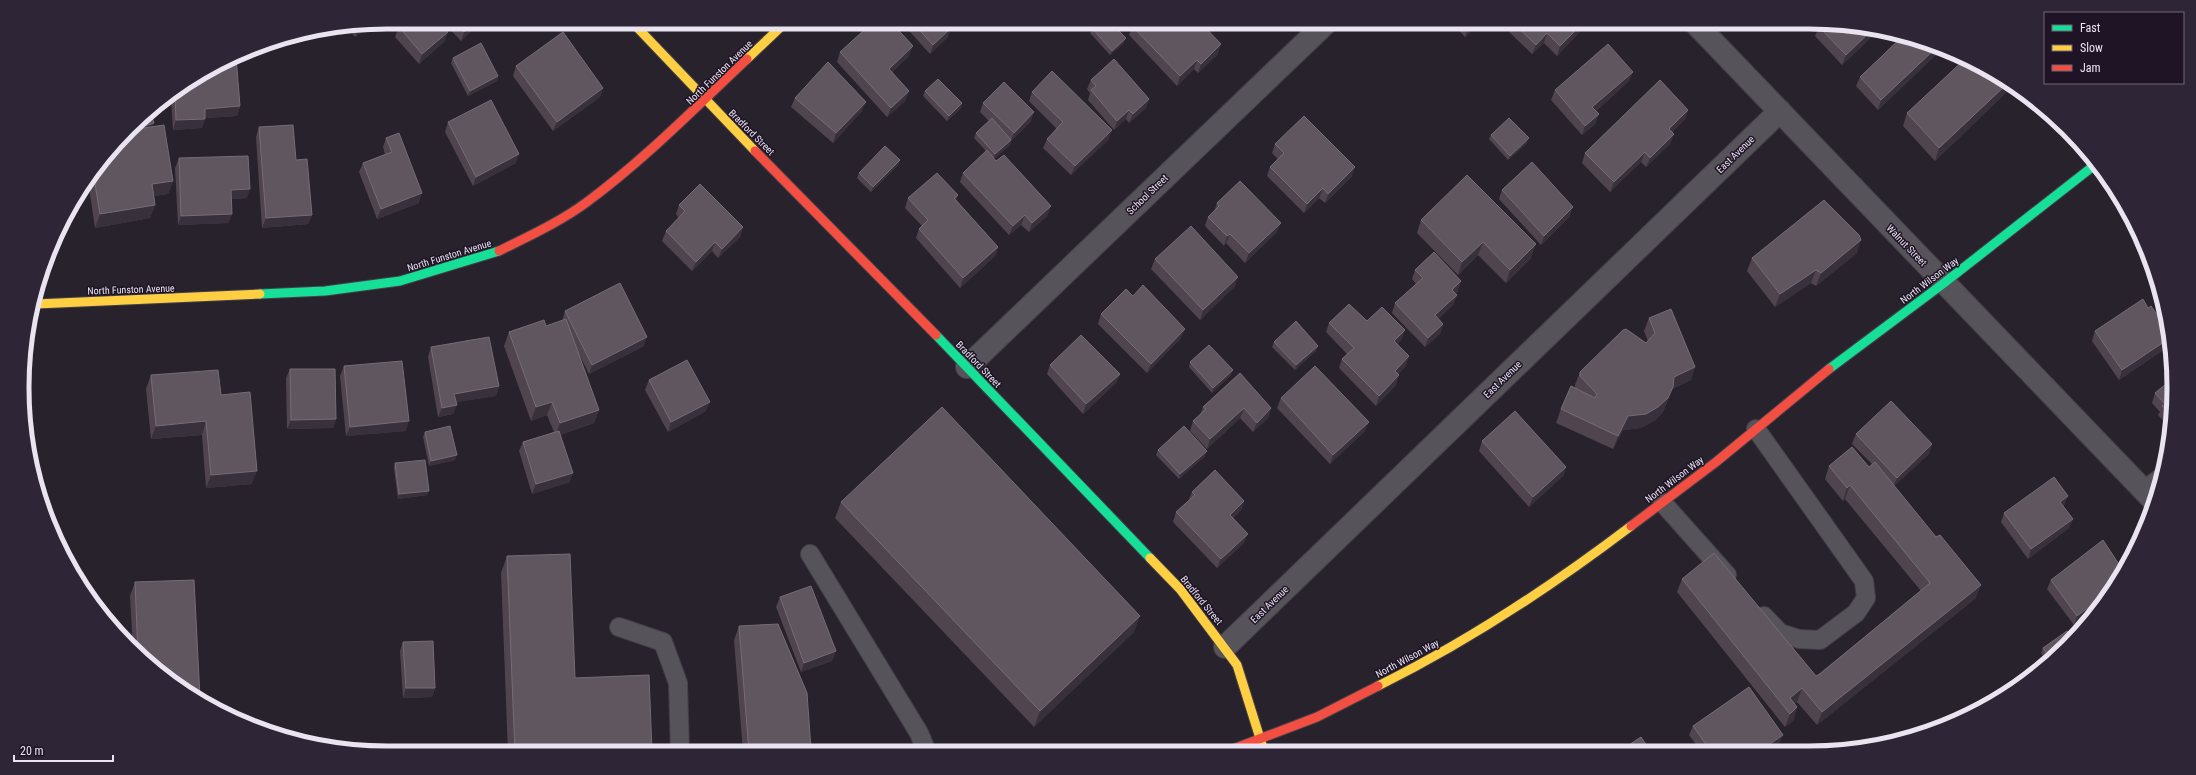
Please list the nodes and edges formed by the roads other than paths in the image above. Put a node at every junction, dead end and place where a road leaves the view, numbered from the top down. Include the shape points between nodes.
1 (639, 29) edge
2 (779, 29) edge
3 (1320, 29) edge
4 (1701, 29) edge
5 (705, 100) junction
6 (1780, 111) junction
7 (2092, 167) edge
8 (1944, 283) junction
9 (39, 304) edge
10 (968, 367) junction
11 (1756, 429) junction
12 (2149, 496) edge
13 (1662, 502) junction
14 (810, 554) dead end
15 (1737, 586) edge
16 (1753, 603) edge
17 (619, 627) dead end
18 (1225, 647) junction
19 (1260, 739) junction
20 (680, 746) edge
21 (924, 746) edge
22 (1241, 746) edge
23 (1262, 746) edge

1 - 5 street, Bradford Street
2 - 5 street, North Funston Avenue
3 - 10 street, School Street
4 - 6 street, Walnut Street
5 - 9 street, North Funston Avenue via 651,150 586,203 542,230 495,253 400,281 325,292
5 - 10 street, Bradford Street
6 - 8 street, Walnut Street
6 - 18 street, East Avenue
7 - 8 street, North Wilson Way
8 - 11 street, North Wilson Way via 1806,386
8 - 12 street, Walnut Street
10 - 18 street, Bradford Street via 1180,589
11 - 13 street, North Wilson Way
11 - 16 lane via 1864,581 1866,598 1856,612 1820,640 1799,639 1780,633
13 - 15 lane
13 - 19 street, North Wilson Way via 1532,597 1429,661 1317,717
14 - 21 lane
17 - 20 lane via 662,642 678,683
18 - 19 street, Bradford Street via 1237,666
19 - 22 street, North Wilson Way
19 - 23 street, Bradford Street

